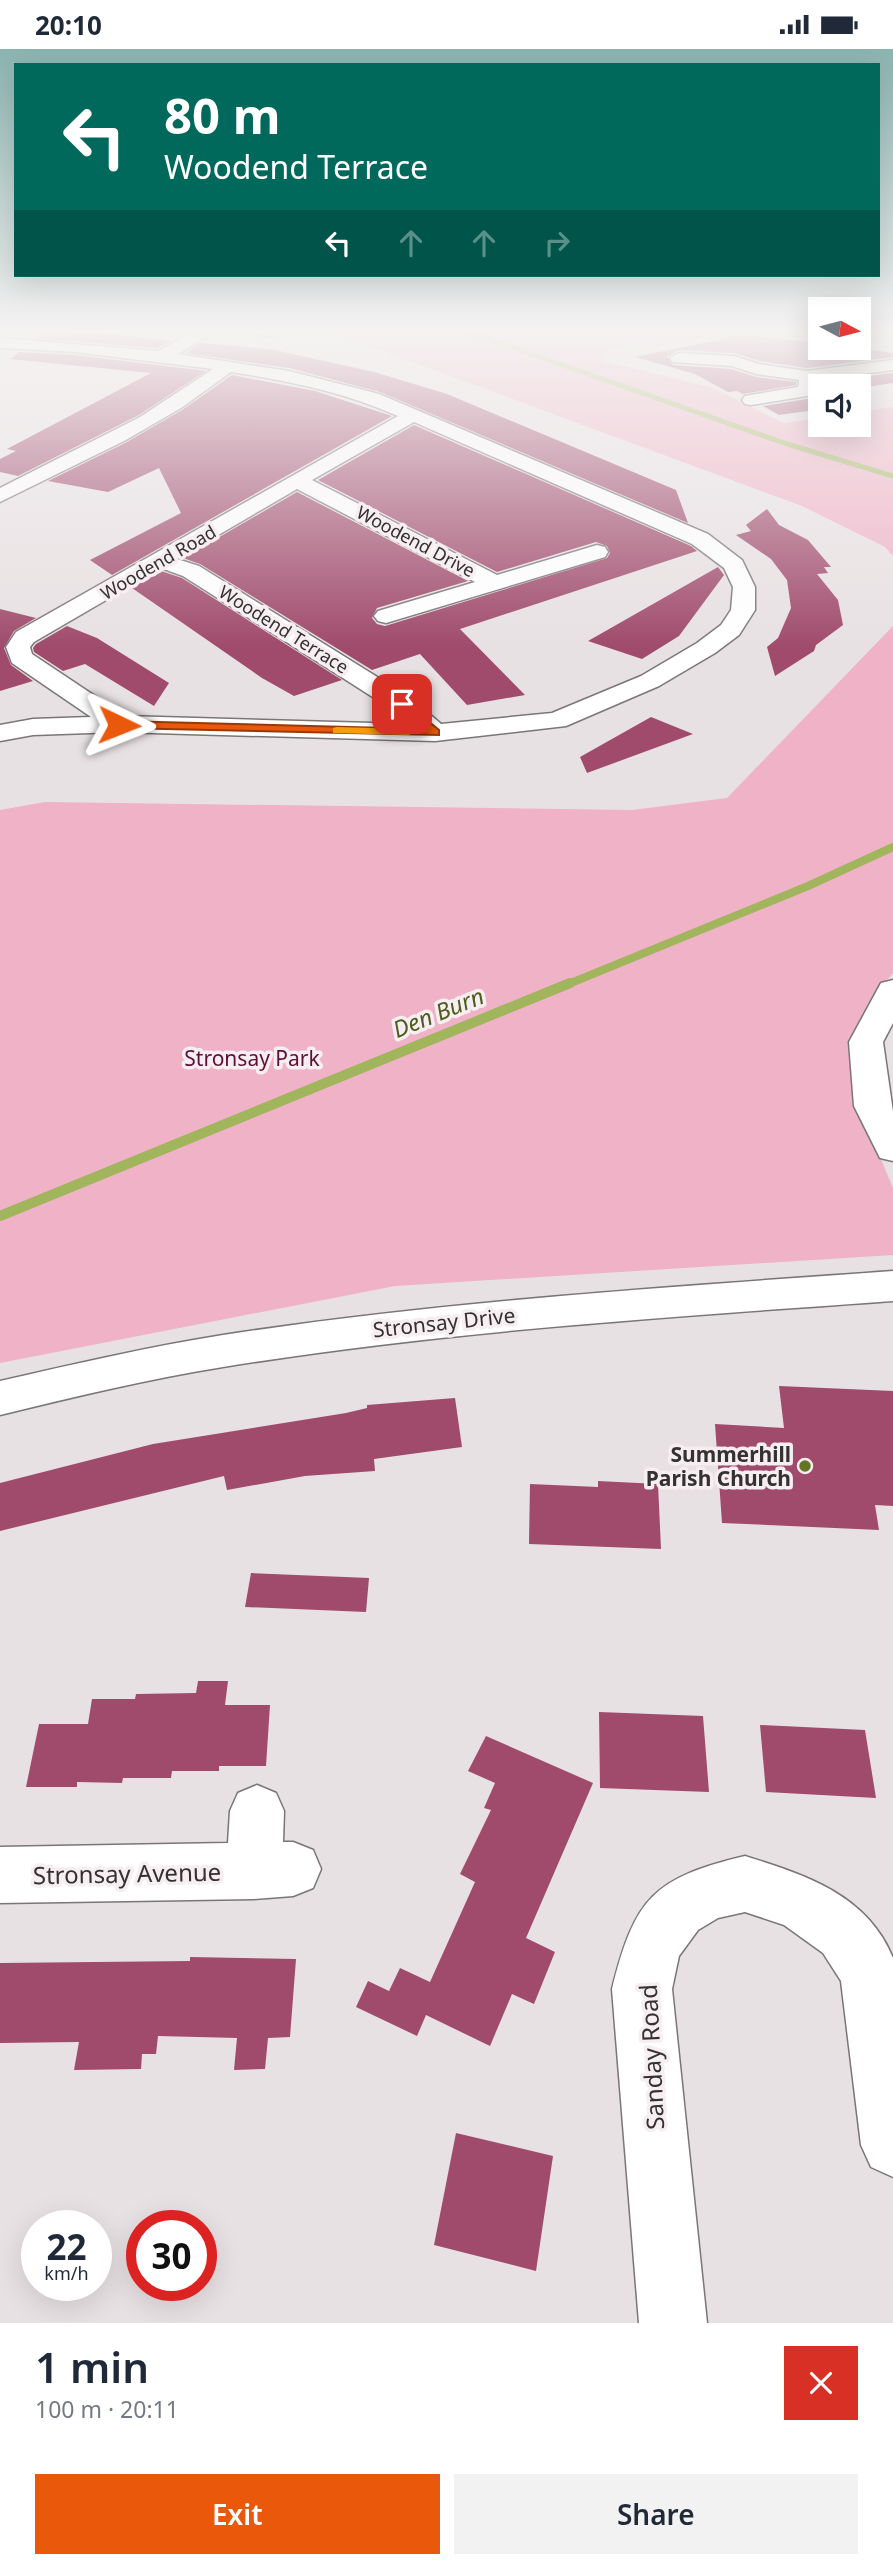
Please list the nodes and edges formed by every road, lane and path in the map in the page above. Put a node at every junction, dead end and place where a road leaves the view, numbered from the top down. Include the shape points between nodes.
1 (121, 435) edge
2 (376, 435) edge
3 (460, 435) edge
4 (298, 482) junction
5 (0, 496) edge
6 (581, 554) dead end
7 (161, 561) junction
8 (495, 583) junction
9 (395, 610) dead end
10 (119, 725) junction
11 (0, 733) edge
12 (436, 733) junction
13 (893, 990) edge
14 (893, 1149) edge
15 (893, 1286) edge
16 (0, 1398) edge
17 (257, 1811) dead end
18 (0, 1875) edge
19 (893, 2145) edge
20 (673, 2323) edge

1 - 5 street
2 - 4 street, Woodend Road
3 - 12 street via 700,539 734,565 744,587 743,610 730,630 706,648 640,685 557,720
4 - 7 street, Woodend Road
4 - 8 street, Woodend Drive
6 - 8 street, Woodend Drive
7 - 10 street, Woodend Road via 25,637 18,647 21,658
7 - 12 street, Woodend Terrace via 191,571 402,704
8 - 9 street, Woodend Drive
10 - 11 street via 63,725
10 - 12 street
13 - 14 street via 866,1042 872,1106
15 - 16 street, Stronsay Drive via 479,1317 301,1337 95,1373
17 - 18 street, Stronsay Avenue via 273,1870
19 - 20 street, Sanday Road via 869,1971 843,1933 800,1902 745,1884 708,1893 678,1910 653,1943 642,1989

